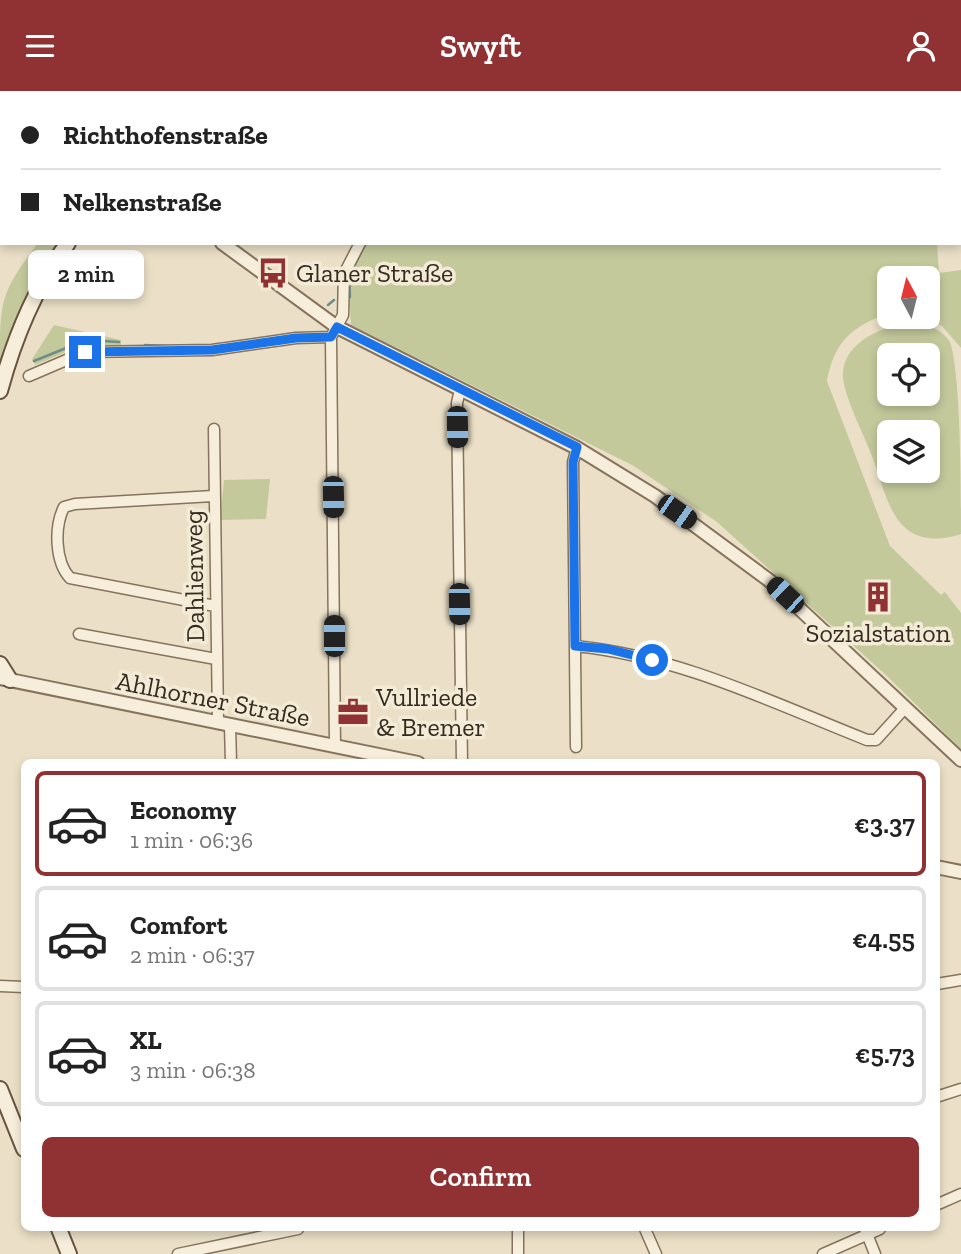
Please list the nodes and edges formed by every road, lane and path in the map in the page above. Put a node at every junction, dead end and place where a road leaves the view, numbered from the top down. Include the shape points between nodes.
1 (67, 245) edge
2 (225, 245) edge
3 (359, 245) edge
4 (334, 332) junction
5 (29, 376) dead end
6 (460, 390) junction
7 (0, 391) edge
8 (214, 429) dead end
9 (577, 447) junction
10 (213, 496) junction
11 (215, 606) junction
12 (79, 634) dead end
13 (575, 646) junction
14 (216, 659) junction
15 (0, 664) edge
16 (5, 679) edge
17 (905, 708) junction
18 (224, 724) junction
19 (335, 746) junction
20 (576, 747) dead end
21 (230, 759) edge
22 (398, 759) edge
23 (461, 759) edge
24 (961, 759) edge
25 (940, 868) edge
26 (961, 872) edge
27 (961, 980) edge
28 (940, 983) edge
29 (0, 986) edge
30 (21, 987) edge
31 (0, 1089) edge
32 (961, 1089) edge
33 (940, 1096) edge
34 (21, 1142) edge
35 (961, 1194) edge
36 (940, 1203) edge
37 (59, 1231) edge
38 (233, 1231) edge
39 (288, 1231) edge
40 (518, 1231) edge
41 (646, 1231) edge
42 (866, 1231) edge
43 (233, 1242) junction
44 (69, 1254) edge
45 (177, 1254) edge
46 (518, 1254) edge
47 (656, 1254) edge
48 (822, 1254) edge
49 (875, 1254) edge

1 - 7 main road via 23,323
2 - 4 street
3 - 4 street via 344,274 343,315
4 - 5 street via 212,350 85,352
4 - 6 street
4 - 19 street
6 - 9 street
6 - 23 street
8 - 10 street, Dahlienweg
9 - 13 street via 573,462
9 - 17 street via 655,496 770,581
10 - 11 street, Dahlienweg
10 - 11 street via 75,504 64,507 58,518 60,567 70,578
11 - 14 street, Dahlienweg
12 - 14 street
13 - 17 street via 608,649 707,674 867,740 876,740
13 - 20 street
14 - 18 street, Dahlienweg
15 - 16 main road
16 - 18 street, Ahlhorner Straße
17 - 24 street
18 - 19 street, Ahlhorner Straße
18 - 21 street, Dahlienweg
19 - 22 street, Ahlhorner Straße
25 - 26 street
27 - 28 street
29 - 30 street
31 - 34 main road
32 - 33 street
35 - 36 street
37 - 44 main road
38 - 43 street
39 - 43 street
40 - 46 street
41 - 47 street
42 - 48 street
42 - 49 street
43 - 45 street

